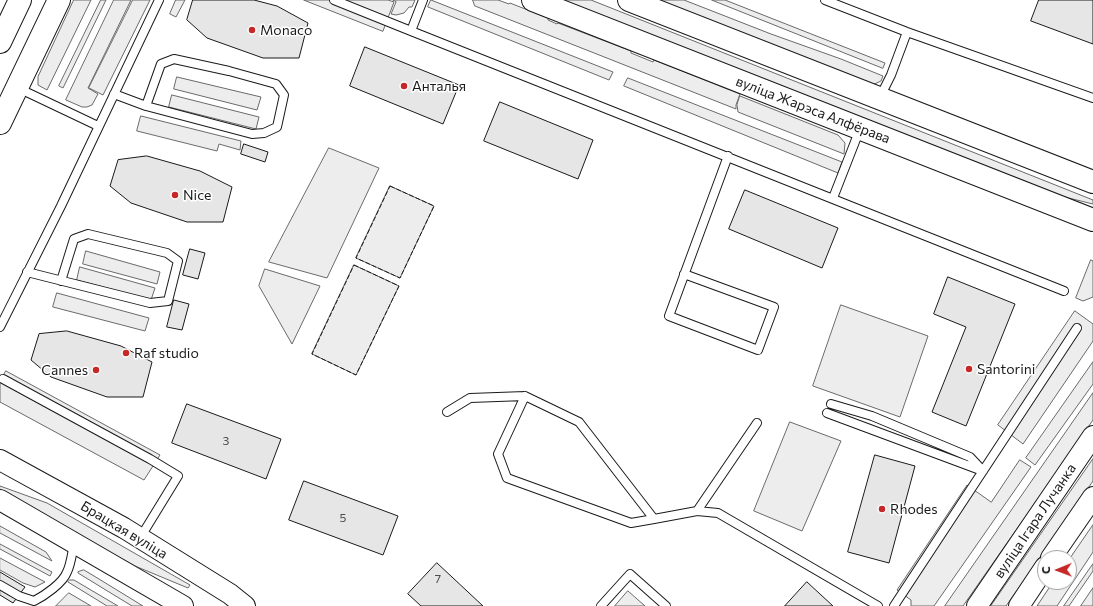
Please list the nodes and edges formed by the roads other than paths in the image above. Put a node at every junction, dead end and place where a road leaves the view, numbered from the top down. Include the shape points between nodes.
1 (20, 0) edge
2 (58, 0) edge
3 (159, 0) edge
4 (334, 0) edge
5 (423, 0) edge
6 (534, 0) edge
7 (629, 0) edge
8 (825, 0) edge
9 (411, 31) junction
10 (907, 32) junction
11 (0, 42) edge
12 (17, 88) junction
13 (114, 94) junction
14 (879, 98) junction
15 (1093, 98) edge
16 (146, 106) junction
17 (0, 123) edge
18 (98, 126) junction
19 (860, 128) junction
20 (728, 156) junction
21 (1093, 182) edge
22 (833, 198) junction
23 (1093, 220) edge
24 (27, 272) junction
25 (684, 274) junction
26 (61, 281) junction
27 (1064, 291) dead end
28 (0, 327) edge
29 (1077, 328) dead end
30 (3, 379) dead end
31 (525, 396) junction
32 (831, 404) dead end
33 (447, 412) dead end
34 (827, 414) dead end
35 (757, 423) dead end
36 (1093, 436) edge
37 (0, 460) edge
38 (983, 471) junction
39 (1093, 498) edge
40 (0, 500) edge
41 (697, 511) junction
42 (654, 519) junction
43 (140, 538) junction
44 (74, 543) junction
45 (1057, 550) edge
46 (1037, 580) edge
47 (0, 585) edge
48 (182, 606) edge
49 (245, 606) edge
50 (601, 606) edge
51 (666, 606) edge
52 (878, 606) edge
53 (894, 606) edge
54 (977, 606) edge
55 (1019, 606) edge

1 - 11 main road
2 - 12 main road
3 - 13 lane
4 - 9 lane
5 - 9 lane
6 - 19 main road, вуліца Жарэса Алфёрава
7 - 14 main road
8 - 10 lane
9 - 20 lane
10 - 14 lane via 892,75
10 - 15 lane
12 - 17 main road
12 - 18 lane
13 - 16 lane
13 - 18 lane
14 - 21 main road
16 - 16 lane via 258,134 277,127 284,96 276,84 174,60 161,64
18 - 24 lane
19 - 22 lane
19 - 23 main road, вуліца Жарэса Алфёрава
20 - 22 lane
20 - 25 lane
22 - 27 lane
24 - 26 lane
24 - 28 lane
25 - 25 lane via 668,316 758,350 774,307
26 - 26 lane via 150,303 168,301 178,261 167,253 88,234 74,239
29 - 38 lane
30 - 43 lane via 178,476
31 - 33 lane via 470,398
31 - 42 lane via 579,422
31 - 42 lane via 498,454 507,478 631,523
32 - 38 lane via 872,416 970,458
34 - 38 lane
35 - 41 lane
36 - 54 street, вуліца Ігара Лучанка
37 - 43 street, Брацкая вуліца
38 - 53 lane
39 - 45 street
40 - 44 street
41 - 42 lane
41 - 52 lane via 724,516
43 - 49 street, Брацкая вуліца
44 - 47 lane via 67,573 42,597 34,601
44 - 48 street
46 - 55 street
50 - 51 lane via 630,574

